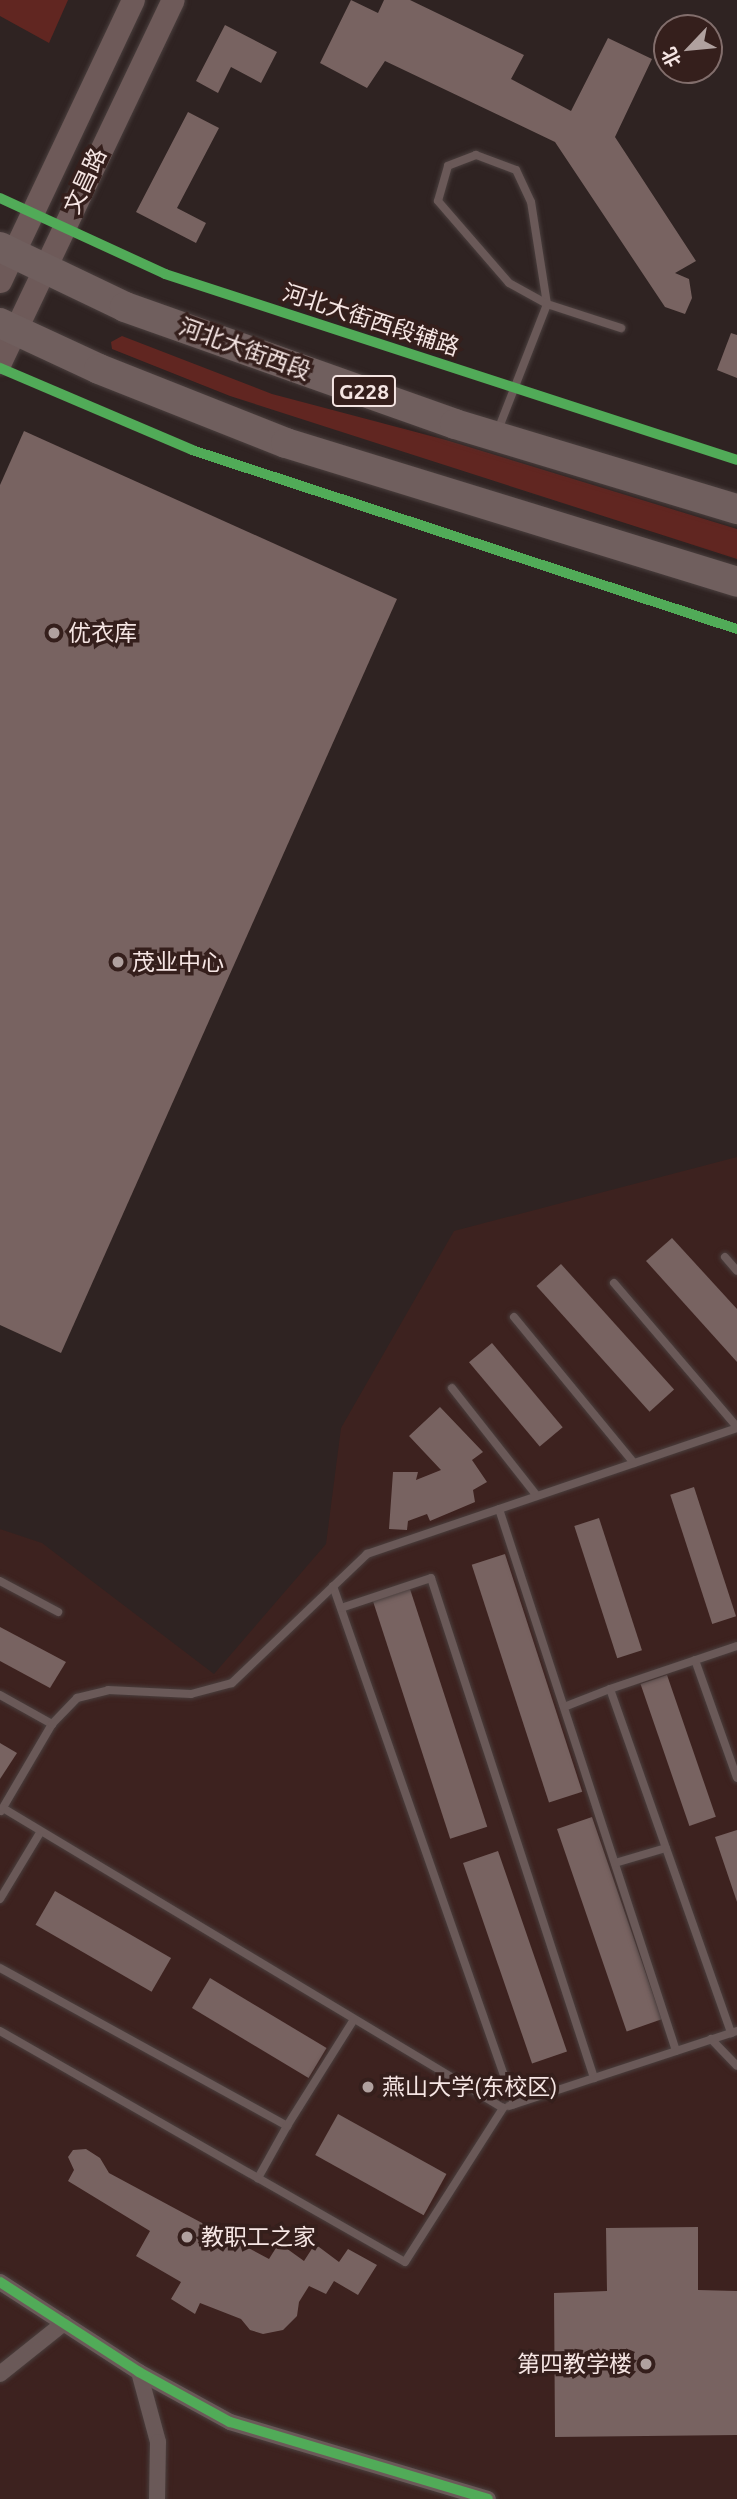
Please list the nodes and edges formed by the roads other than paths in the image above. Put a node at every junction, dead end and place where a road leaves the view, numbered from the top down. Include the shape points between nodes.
1 (133, 0) edge
2 (173, 0) edge
3 (7, 249) edge
4 (46, 266) junction
5 (0, 281) edge
6 (547, 304) junction
7 (8, 327) edge
8 (621, 328) dead end
9 (0, 362) edge
10 (496, 436) junction
11 (737, 509) edge
12 (737, 582) edge
13 (725, 1257) dead end
14 (737, 1271) edge
15 (614, 1283) dead end
16 (514, 1317) dead end
17 (452, 1388) dead end
18 (737, 1427) edge
19 (634, 1463) junction
20 (537, 1496) junction
21 (499, 1509) junction
22 (0, 1581) edge
23 (333, 1586) junction
24 (341, 1608) junction
25 (58, 1612) dead end
26 (737, 1646) edge
27 (695, 1660) junction
28 (610, 1689) junction
29 (0, 1695) edge
30 (564, 1707) junction
31 (52, 1724) junction
32 (737, 1778) edge
33 (1, 1810) edge
34 (41, 1831) junction
35 (666, 1848) junction
36 (615, 1863) junction
37 (0, 1899) edge
38 (0, 1968) edge
39 (354, 2019) junction
40 (0, 2031) edge
41 (734, 2032) edge
42 (711, 2039) junction
43 (676, 2051) junction
44 (737, 2066) edge
45 (594, 2078) junction
46 (514, 2104) junction
47 (503, 2108) junction
48 (287, 2126) junction
49 (258, 2178) junction
50 (0, 2282) edge
51 (64, 2323) junction
52 (139, 2372) junction
53 (0, 2374) edge
54 (157, 2499) edge
55 (488, 2499) edge

1 - 3 main road, 文昌路
2 - 4 main road, 文昌路
3 - 4 highway, 河北大街西段 / G228
3 - 5 main road, 文昌路
4 - 7 main road, 文昌路
4 - 10 highway, 河北大街西段 / G228 via 125,307
6 - 6 lane via 509,283 438,201 448,166 476,155 516,170 531,202
6 - 8 lane
6 - 10 lane
7 - 9 main road, 文昌路
7 - 12 highway via 99,369 286,443
10 - 11 highway, 河北大街西段 / G228
13 - 14 lane
15 - 18 lane
16 - 19 lane
17 - 20 lane
18 - 19 lane
19 - 20 lane
20 - 21 lane
21 - 23 lane via 367,1554
21 - 30 lane
22 - 25 lane
23 - 24 lane
23 - 31 lane via 232,1683 191,1694 108,1690 77,1698
24 - 45 lane via 431,1578
24 - 46 lane
26 - 27 lane
27 - 28 lane
27 - 32 lane
28 - 30 lane
28 - 35 lane
29 - 31 lane
30 - 36 lane
31 - 33 lane
33 - 34 lane
34 - 37 lane
34 - 39 lane
35 - 36 lane
35 - 41 lane
36 - 43 lane
38 - 48 lane
39 - 47 lane
39 - 48 lane
40 - 49 lane
41 - 42 lane
42 - 43 lane
42 - 44 lane
43 - 45 lane
45 - 46 lane
46 - 47 lane
47 - 49 lane via 405,2262
48 - 49 lane
50 - 51 street
51 - 52 street
51 - 53 street
52 - 54 street via 158,2442
52 - 55 street via 230,2422

